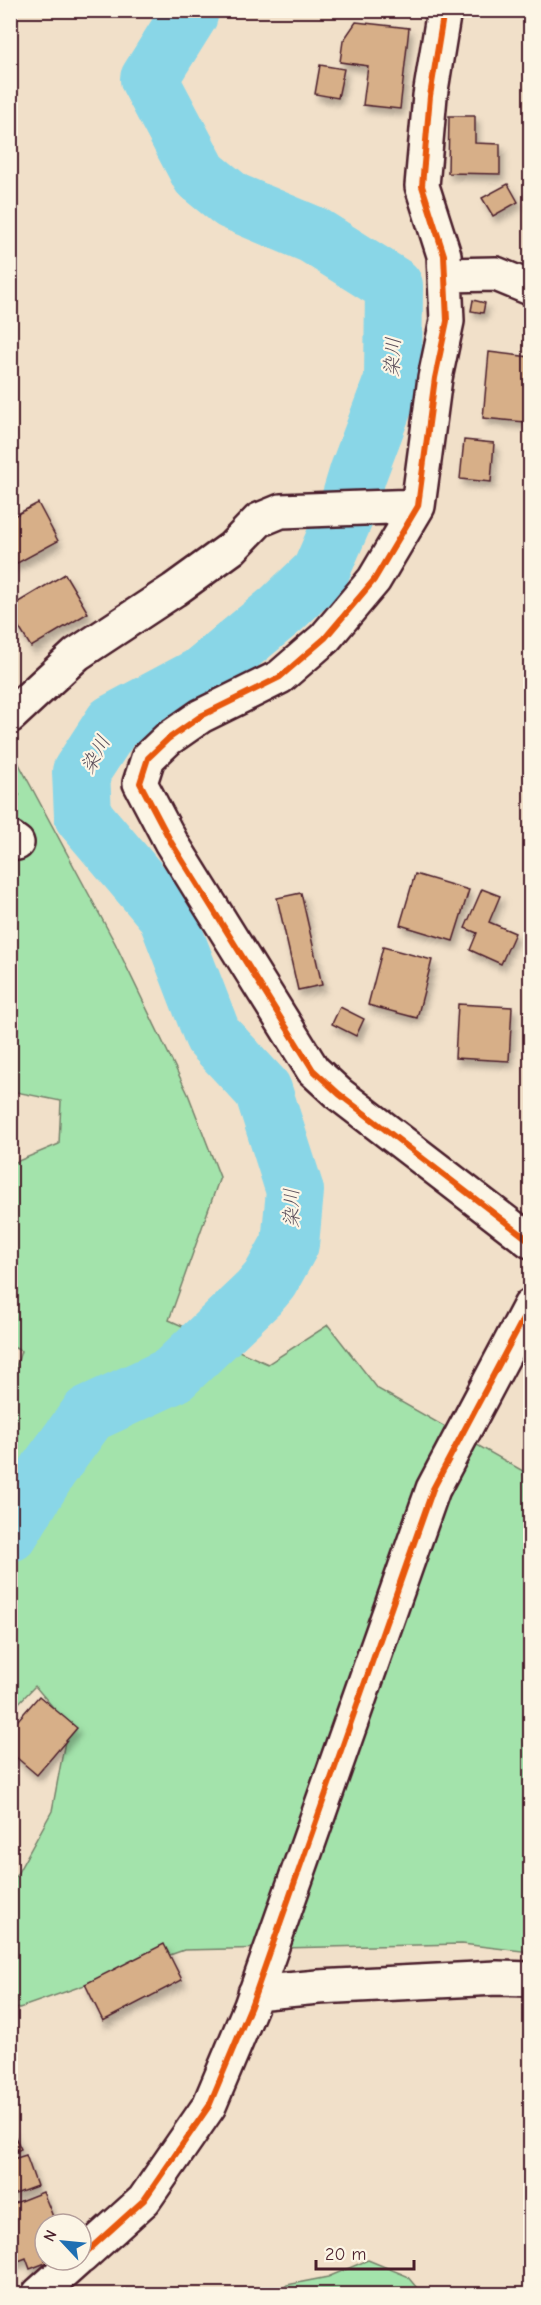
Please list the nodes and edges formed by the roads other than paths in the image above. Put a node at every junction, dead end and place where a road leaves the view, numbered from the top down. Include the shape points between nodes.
1 (444, 10) edge
2 (445, 274) junction
3 (531, 288) edge
4 (409, 507) junction
5 (10, 716) edge
6 (531, 1240) edge
7 (531, 1306) edge
8 (531, 1979) edge
9 (255, 1993) junction
10 (93, 2246) edge
11 (64, 2272) edge
12 (39, 2295) edge

1 - 2 street via 430,96 422,186 444,255
2 - 3 street via 496,274
2 - 4 street via 447,321
4 - 5 street via 281,511 259,520 232,548 78,654
4 - 6 street via 374,580 325,638 280,677 201,716 168,739 148,758 140,783 171,842 313,1070
7 - 9 street via 433,1489
8 - 9 street
9 - 10 street via 209,2106 144,2200
11 - 12 street

